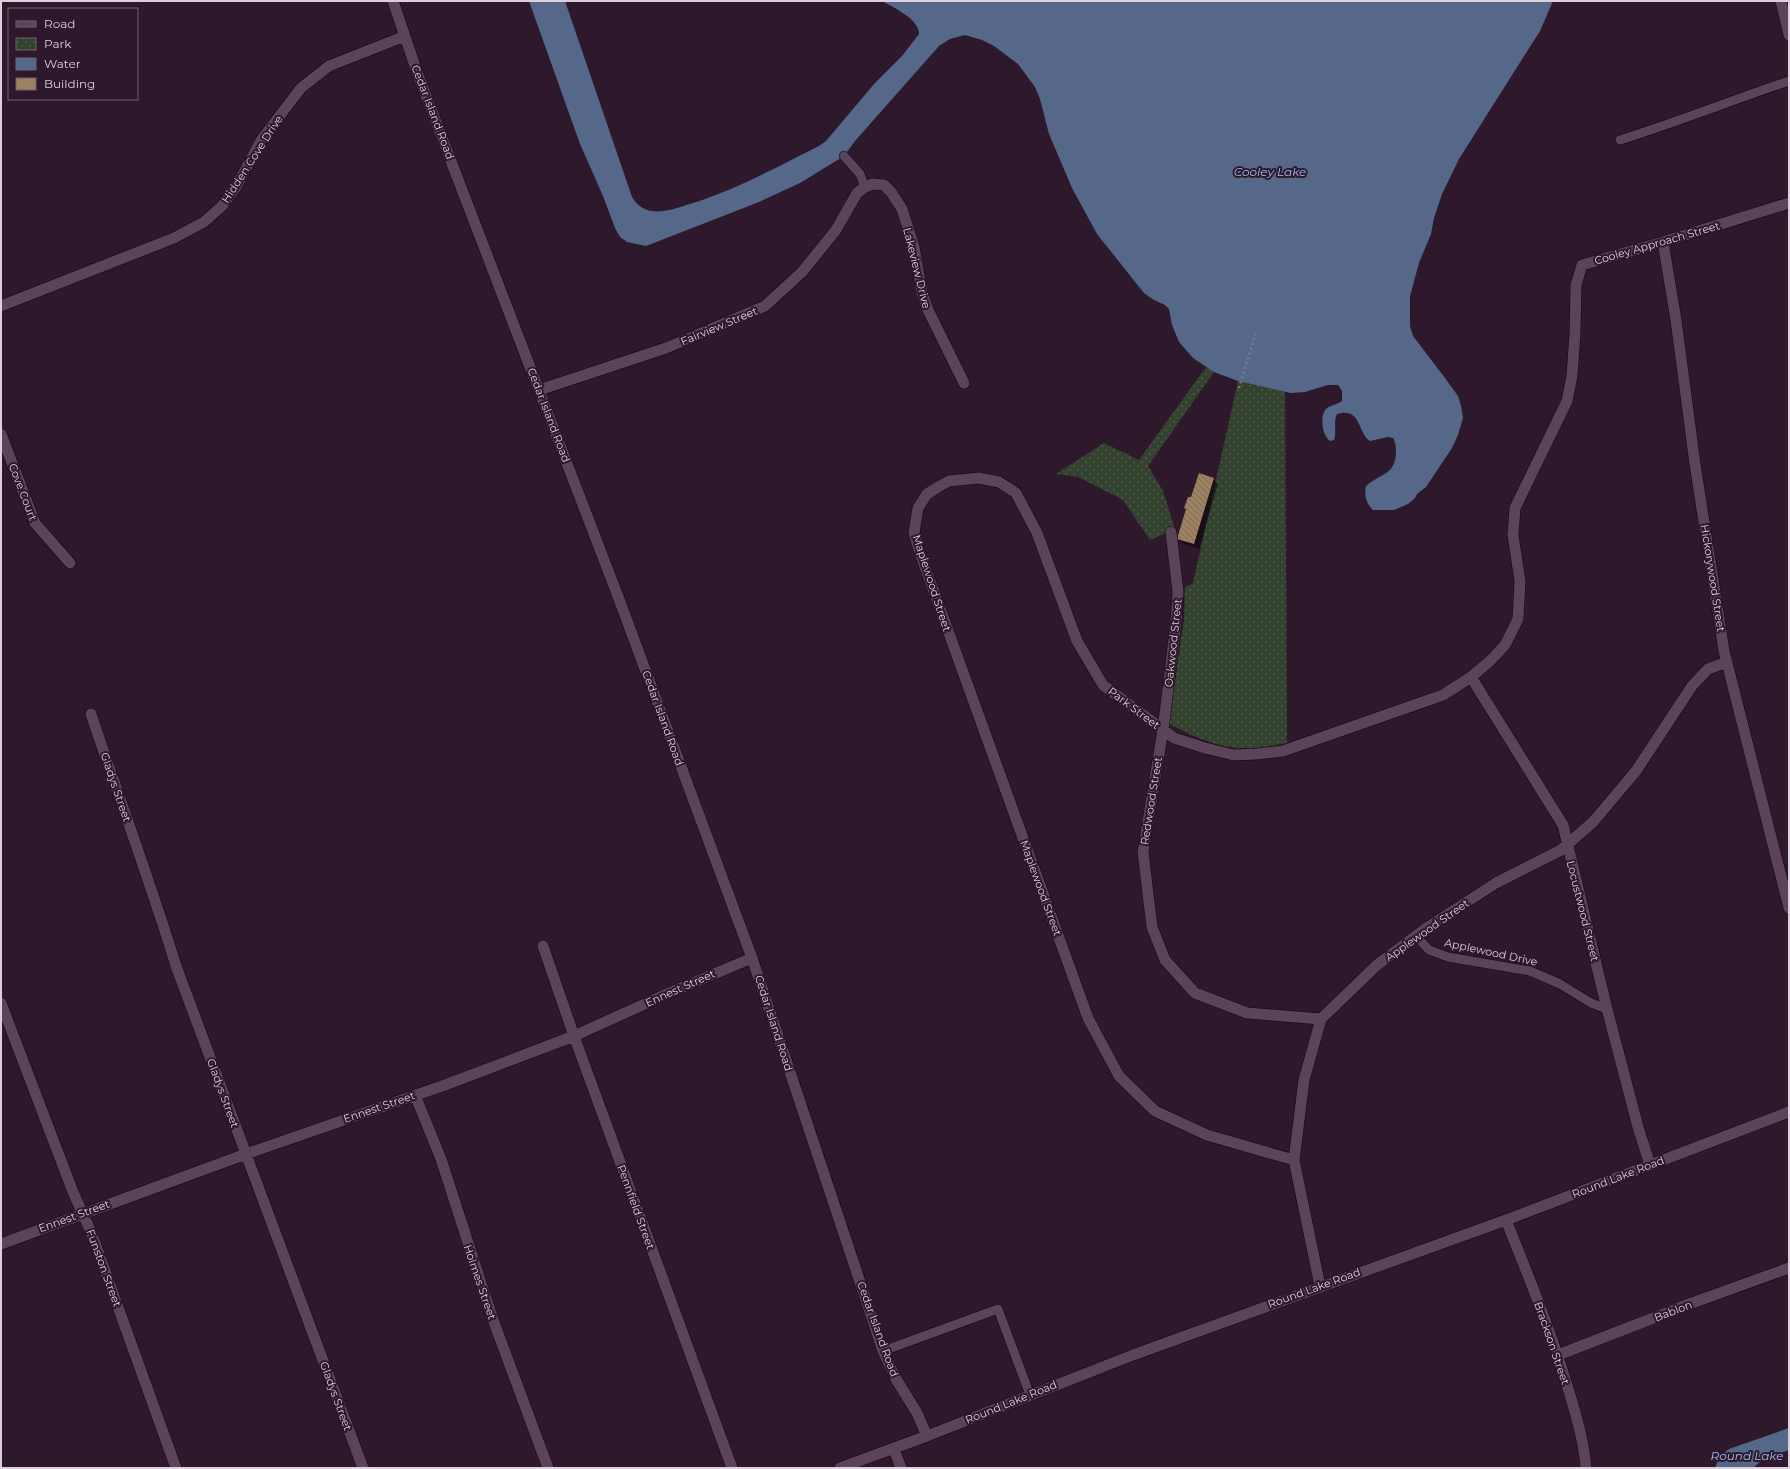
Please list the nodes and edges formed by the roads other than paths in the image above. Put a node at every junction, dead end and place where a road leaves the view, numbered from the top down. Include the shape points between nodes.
1 (393, 1) edge
2 (1781, 1) edge
3 (1789, 35) edge
4 (405, 36) junction
5 (1789, 81) edge
6 (1620, 140) dead end
7 (844, 156) dead end
8 (869, 186) junction
9 (1789, 203) edge
10 (1663, 242) junction
11 (1, 306) edge
12 (964, 383) dead end
13 (539, 390) junction
14 (1, 434) edge
15 (918, 508) joint
16 (1171, 532) dead end
17 (70, 563) dead end
18 (1727, 662) junction
19 (1471, 677) junction
20 (91, 714) dead end
21 (1163, 730) junction
22 (1567, 845) junction
23 (1789, 908) edge
24 (1416, 936) junction
25 (543, 946) dead end
26 (752, 958) junction
27 (1, 1003) edge
28 (1607, 1009) junction
29 (1321, 1018) junction
30 (574, 1036) junction
31 (415, 1095) junction
32 (1789, 1112) edge
33 (246, 1154) junction
34 (1294, 1160) junction
35 (1650, 1165) junction
36 (83, 1213) junction
37 (1506, 1220) junction
38 (1, 1244) edge
39 (1789, 1268) edge
40 (1320, 1286) junction
41 (883, 1351) junction
42 (1558, 1355) junction
43 (1030, 1395) junction
44 (927, 1436) junction
45 (894, 1449) junction
46 (176, 1468) edge
47 (363, 1468) edge
48 (548, 1468) edge
49 (732, 1468) edge
50 (840, 1468) edge
51 (901, 1468) edge
52 (1586, 1468) edge

1 - 4 street, Cedar Island Road
2 - 3 street
4 - 11 street, Hidden Cove Drive via 329,66 301,88 262,139 236,187 222,206 204,222 174,238
4 - 13 street, Cedar Island Road
5 - 6 lane
7 - 8 lane
8 - 12 street, Lakeview Drive via 884,185 902,209 914,247 922,293 928,310
8 - 13 street, Fairview Street via 857,193 836,230 802,272 765,306 666,348
9 - 10 street, Cooley Approach Street
10 - 18 street, Hickorywood Street
10 - 19 street, Cooley Approach Street via 1582,265 1576,285 1572,376 1566,401 1515,508 1514,535 1520,581 1518,619 1505,645
13 - 26 street, Cedar Island Road
14 - 17 street, Cove Court via 35,523
15 - 21 street, Park Street via 927,494 949,481 979,478 998,482 1016,493 1037,533 1077,641 1102,684
15 - 34 street, Maplewood Street via 914,533 920,553 1088,1018 1119,1076 1155,1111 1207,1135
16 - 21 street, Oakwood Street via 1178,592
18 - 22 street, Applewood Street via 1708,669 1692,686 1636,771 1593,822
18 - 23 street, Hickorywood Street
19 - 21 street, Park Street via 1443,695 1282,751 1234,754 1174,738
19 - 22 street, Locustwood Street via 1563,825
20 - 33 street, Gladys Street via 176,966
21 - 29 street, Redwood Street via 1143,852 1152,927 1165,960 1195,993 1247,1014
22 - 24 street, Applewood Street via 1496,883
22 - 28 street, Locustwood Street
24 - 28 lane, Applewood Drive via 1428,950 1448,957 1530,971 1560,984 1591,1004
24 - 29 street, Applewood Street via 1377,966
25 - 30 street, Pennfield Street
26 - 30 street, Ennest Street
26 - 41 street, Cedar Island Road
27 - 36 street, Funston Street
28 - 35 street, Locustwood Street
29 - 34 street via 1304,1080
30 - 31 street, Ennest Street
30 - 49 street, Pennfield Street
31 - 33 street, Ennest Street
31 - 48 street, Holmes Street via 439,1154 492,1318
32 - 35 street, Round Lake Road
33 - 36 street, Ennest Street
33 - 47 street, Gladys Street
34 - 40 street
35 - 37 street, Round Lake Road
36 - 38 street, Ennest Street
36 - 46 street, Funston Street
37 - 40 street, Round Lake Road
37 - 42 street, Brackson Street
39 - 42 street, Bablon
40 - 43 street, Round Lake Road via 1133,1354
41 - 43 lane via 998,1309
41 - 44 street, Cedar Island Road
42 - 52 street, Brackson Street via 1574,1408
43 - 44 street, Round Lake Road
44 - 45 street, Round Lake Road
45 - 50 street, Round Lake Road
45 - 51 street

